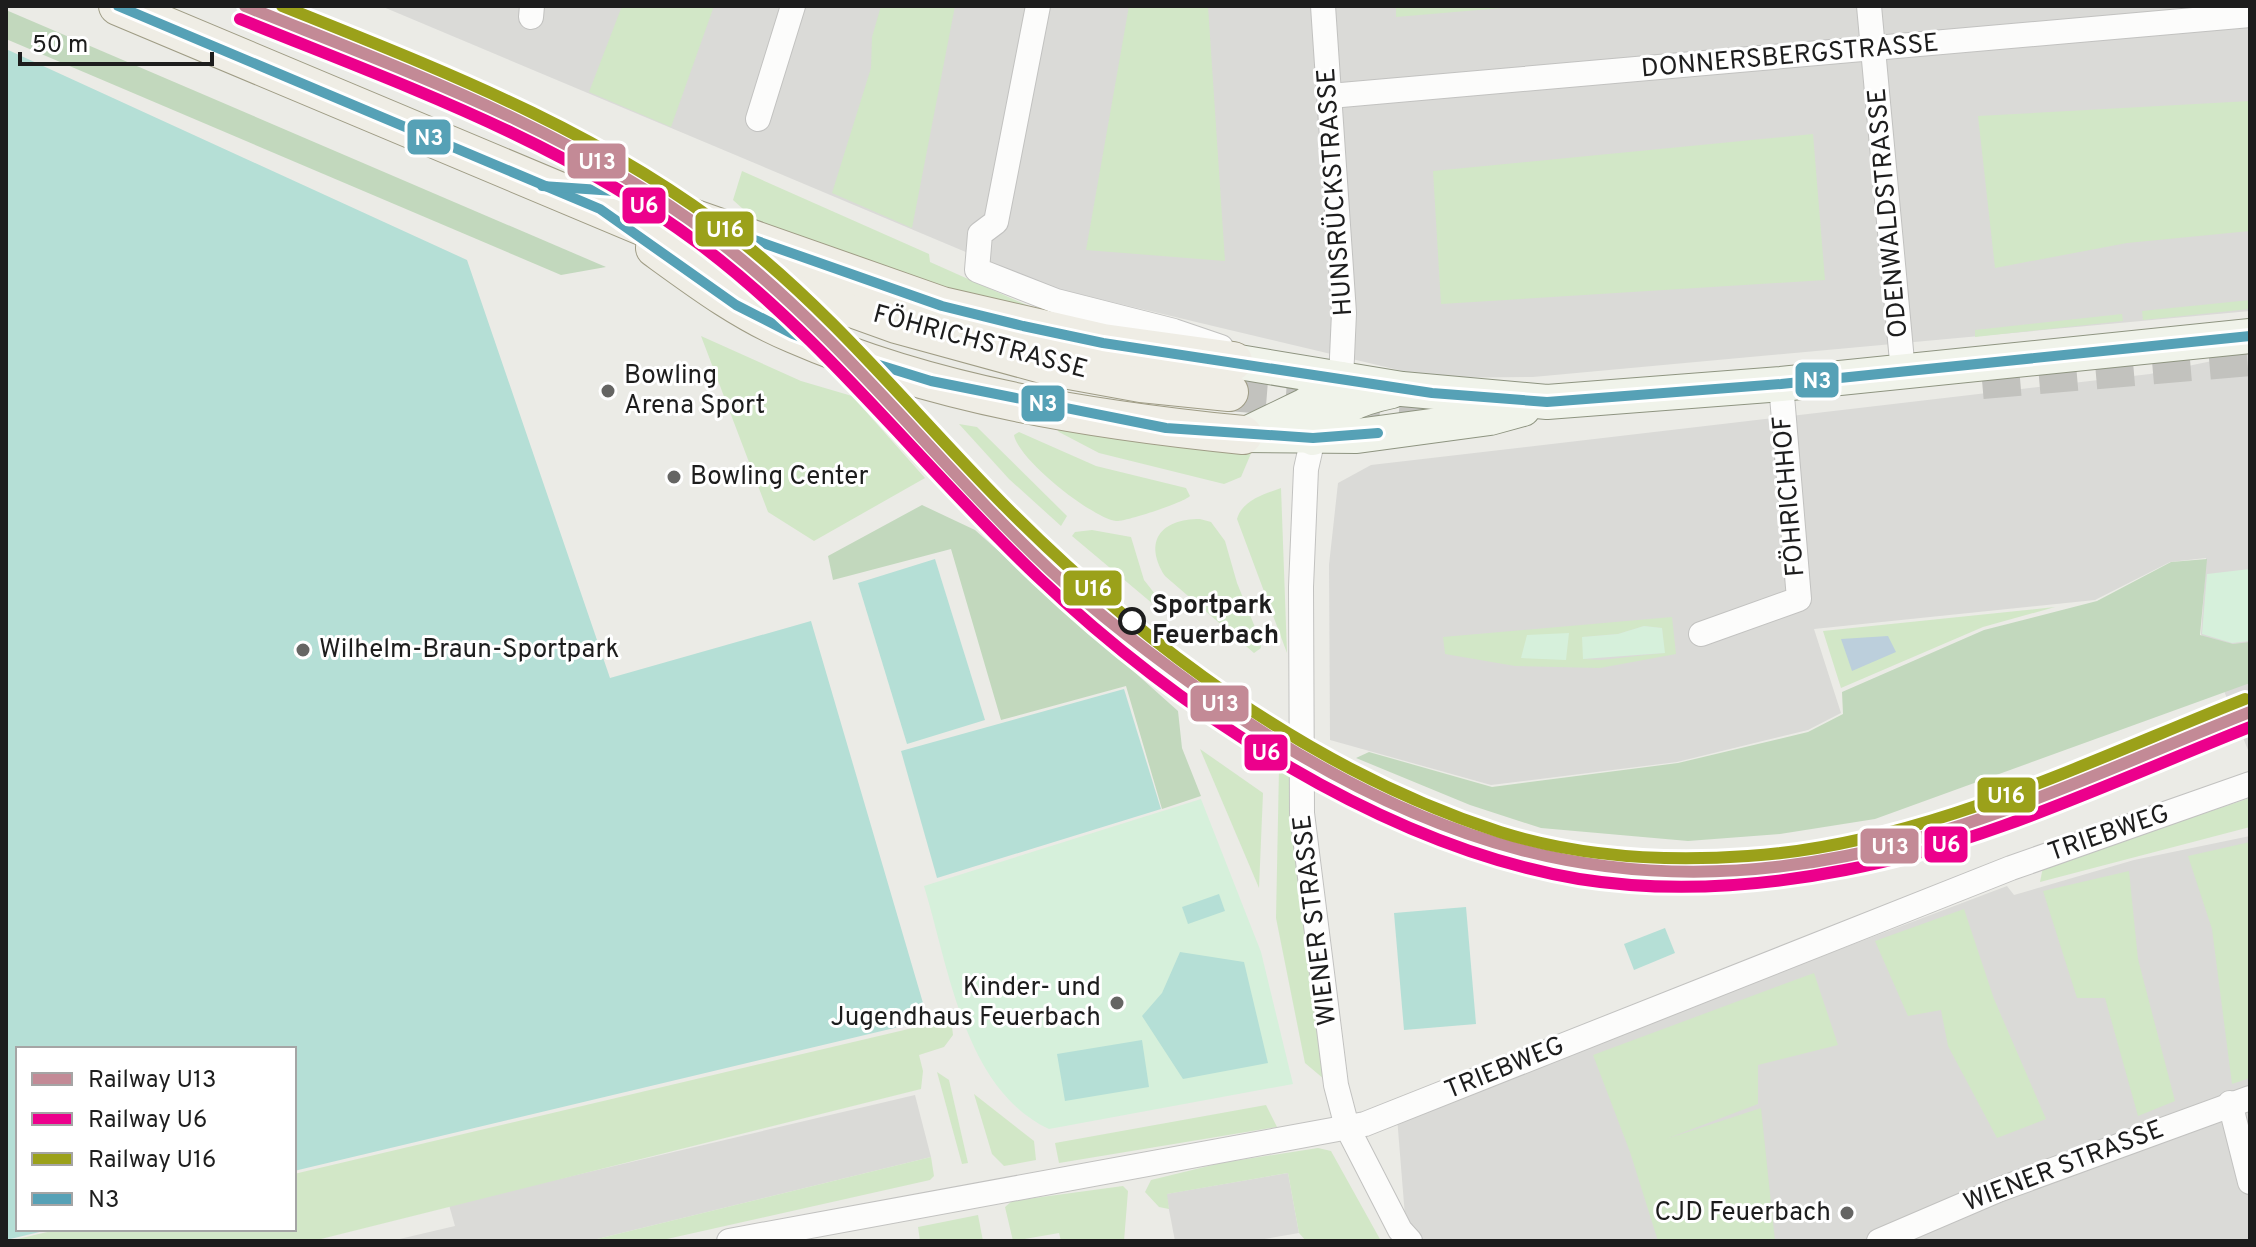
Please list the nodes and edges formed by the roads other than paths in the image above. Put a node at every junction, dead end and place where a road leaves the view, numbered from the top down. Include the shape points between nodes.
1 (118, 6) edge
2 (793, 6) edge
3 (1038, 6) edge
4 (1323, 6) edge
5 (1869, 6) edge
6 (2250, 15) edge
7 (1874, 50) junction
8 (1330, 96) junction
9 (758, 119) dead end
10 (542, 186) junction
11 (600, 209) junction
12 (2250, 336) edge
13 (1276, 368) junction
14 (1903, 372) junction
15 (1231, 377) junction
16 (1781, 384) junction
17 (1350, 388) junction
18 (1547, 402) junction
19 (1306, 405) junction
20 (1400, 430) junction
21 (1243, 435) junction
22 (1313, 438) junction
23 (1701, 634) dead end
24 (2250, 784) edge
25 (2240, 1101) edge
26 (1347, 1127) junction
27 (2250, 1182) edge
28 (729, 1241) edge
29 (1410, 1241) edge
30 (1879, 1241) edge

1 - 10 main road, FÖHRICHSTRASSE
2 - 9 street
3 - 15 street via 996,222 980,234 977,270 1056,301 1212,342 1224,348
4 - 8 street, HUNSRÜCKSTRASSE
5 - 7 street, ODENWALDSTRASSE
6 - 7 street, DONNERSBERGSTRASSE
7 - 8 street, DONNERSBERGSTRASSE
7 - 14 street, ODENWALDSTRASSE
8 - 17 street, HUNSRÜCKSTRASSE
10 - 11 main road, FÖHRICHSTRASSE
10 - 15 main road via 615,191 942,306
11 - 15 main road, FÖHRICHSTRASSE via 749,271 970,346 1141,383
11 - 21 main road via 736,305 863,360 931,381 1087,415
12 - 14 main road, FÖHRICHSTRASSE
13 - 15 main road, FÖHRICHSTRASSE
13 - 17 main road, FÖHRICHSTRASSE
13 - 19 main road
14 - 16 main road, FÖHRICHSTRASSE
16 - 18 main road, FÖHRICHSTRASSE
16 - 23 street, FÖHRICHHOF via 1799,599
17 - 18 main road, FÖHRICHSTRASSE
17 - 19 main road
17 - 20 main road
17 - 22 main road
18 - 20 main road, FÖHRICHSTRASSE via 1490,418
19 - 21 main road
19 - 22 main road
20 - 22 main road, FÖHRICHSTRASSE
21 - 22 main road, FÖHRICHSTRASSE
22 - 26 street, WIENER STRASSE via 1306,469 1301,587 1302,813 1336,1085
24 - 26 street, TRIEBWEG via 2011,868 1391,1115
25 - 27 street
25 - 30 street, WIENER STRASSE via 1998,1190
26 - 28 street, TRIEBWEG
26 - 29 street, WIENER STRASSE

